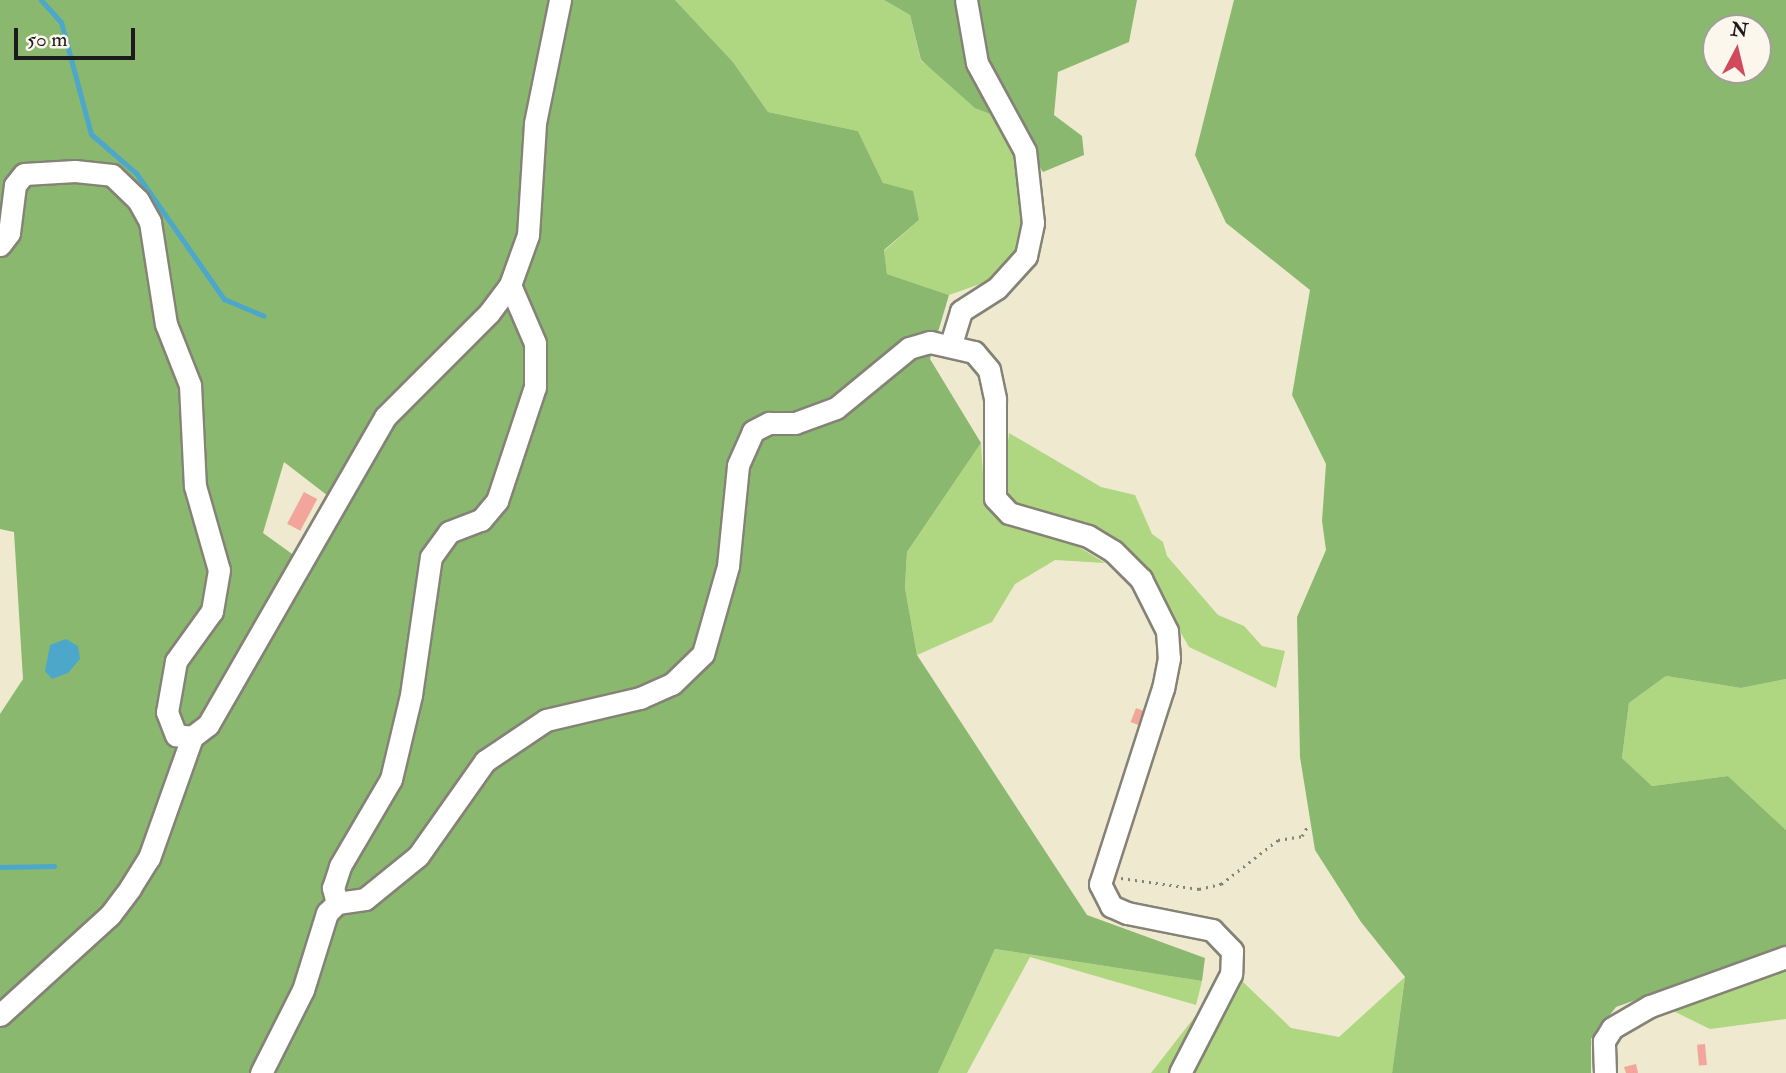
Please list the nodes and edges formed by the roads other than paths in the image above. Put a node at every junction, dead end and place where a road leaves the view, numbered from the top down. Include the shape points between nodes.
1 (560, 0) edge
2 (967, 0) edge
3 (0, 245) edge
4 (510, 285) junction
5 (951, 344) junction
6 (192, 737) junction
7 (337, 904) junction
8 (1786, 957) edge
9 (0, 1015) edge
10 (261, 1073) edge
11 (1180, 1073) edge
12 (1605, 1073) edge

1 - 4 street via 535,123 528,235
2 - 5 street via 977,63 1025,151 1033,223 1026,256 997,288 961,311
3 - 6 street via 9,233 15,185 24,174 75,171 111,175 138,200 150,222 166,324 190,385 195,486 219,570 212,611 176,661 167,712 176,735
4 - 6 street via 489,313 385,417 208,725
4 - 7 street via 535,342 535,387 497,501 481,520 449,532 431,557 411,695 391,779 340,866 333,888
5 - 7 street via 930,342 909,348 836,408 795,423 769,423 753,431 737,465 728,566 703,654 672,684 640,698 546,720 485,761 418,856 365,899
5 - 11 street via 974,352 989,370 995,398 995,498 1009,513 1088,536 1113,551 1141,579 1167,631 1169,658 1163,688 1100,884 1111,906 1127,914 1212,930 1226,939 1232,951 1231,974
6 - 9 street via 149,858 130,888 110,915
7 - 10 street via 327,913 288,1027
8 - 12 street via 1650,1006 1612,1028 1604,1041

